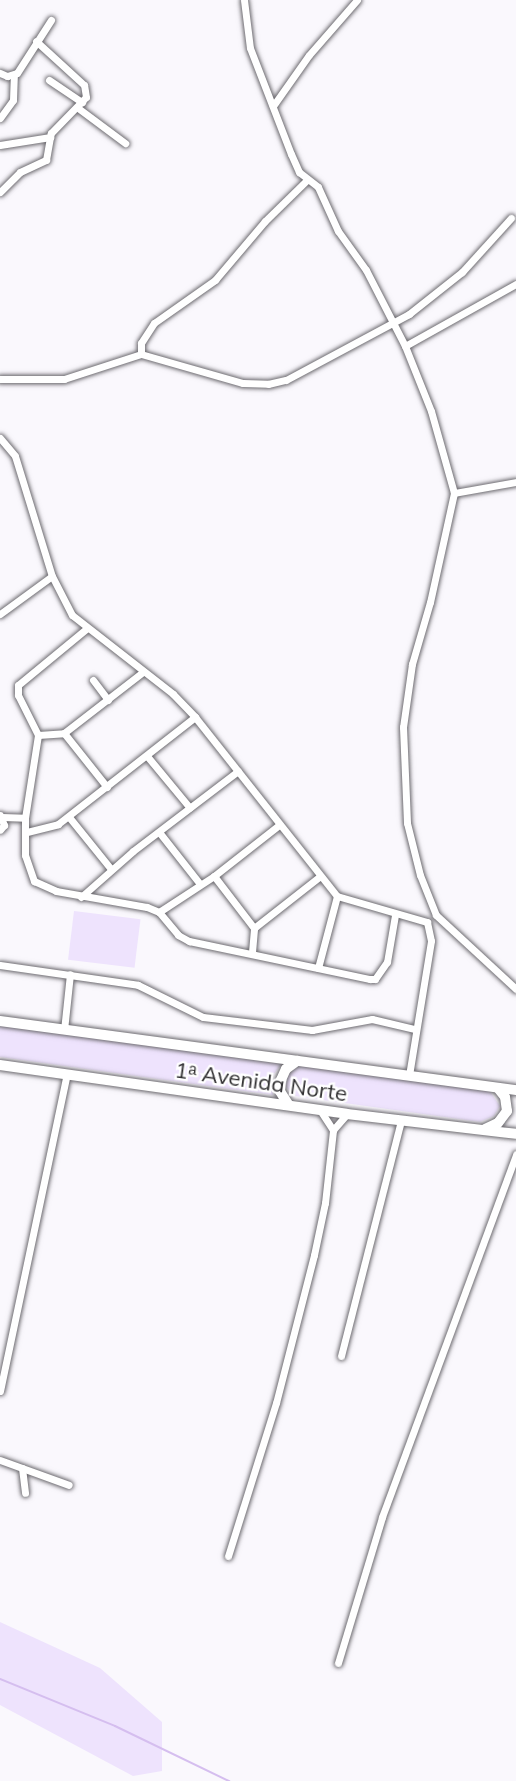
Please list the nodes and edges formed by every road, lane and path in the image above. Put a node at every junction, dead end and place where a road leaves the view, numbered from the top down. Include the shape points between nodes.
1 (244, 0) edge
2 (357, 0) edge
3 (51, 20) dead end
4 (36, 41) junction
5 (0, 73) edge
6 (14, 75) junction
7 (49, 80) dead end
8 (80, 105) junction
9 (273, 106) junction
10 (0, 118) edge
11 (50, 137) junction
12 (125, 143) dead end
13 (0, 145) edge
14 (307, 180) junction
15 (0, 191) edge
16 (511, 218) dead end
17 (516, 284) edge
18 (392, 325) junction
19 (405, 346) junction
20 (141, 354) junction
21 (0, 379) edge
22 (0, 438) edge
23 (516, 482) edge
24 (454, 493) junction
25 (52, 576) junction
26 (0, 614) edge
27 (86, 629) junction
28 (143, 672) junction
29 (93, 680) dead end
30 (108, 700) junction
31 (195, 717) junction
32 (64, 733) junction
33 (38, 735) junction
34 (147, 756) junction
35 (238, 771) junction
36 (107, 787) junction
37 (190, 808) junction
38 (1, 816) edge
39 (69, 817) junction
40 (26, 818) junction
41 (279, 825) junction
42 (0, 830) edge
43 (27, 832) junction
44 (159, 832) junction
45 (111, 869) junction
46 (214, 876) junction
47 (320, 877) junction
48 (200, 884) junction
49 (337, 896) junction
50 (81, 897) junction
51 (159, 912) junction
52 (395, 915) junction
53 (436, 915) junction
54 (427, 922) junction
55 (254, 928) junction
56 (252, 952) junction
57 (0, 965) edge
58 (318, 968) junction
59 (70, 974) junction
60 (516, 989) edge
61 (0, 1022) edge
62 (64, 1029) junction
63 (414, 1029) junction
64 (297, 1061) junction
65 (0, 1065) edge
66 (67, 1073) junction
67 (409, 1075) junction
68 (498, 1088) junction
69 (516, 1090) edge
70 (288, 1104) junction
71 (320, 1110) junction
72 (347, 1114) junction
73 (401, 1120) junction
74 (485, 1129) junction
75 (333, 1130) junction
76 (516, 1134) edge
77 (516, 1154) edge
78 (341, 1356) dead end
79 (0, 1391) edge
80 (0, 1460) edge
81 (22, 1468) junction
82 (69, 1485) dead end
83 (25, 1493) dead end
84 (228, 1556) dead end
85 (338, 1664) dead end

1 - 9 street via 250,48
2 - 9 street via 309,55
3 - 4 street
4 - 6 street
4 - 8 street via 84,85 87,92
5 - 6 street
6 - 10 street via 12,99
7 - 8 street
8 - 11 street
8 - 12 street
9 - 14 street via 299,172
11 - 13 street
11 - 15 street via 46,160 20,172
14 - 18 street via 318,187 349,252 369,277
14 - 20 street via 265,221 215,280 154,323 141,343
16 - 18 street via 462,272
17 - 19 street
18 - 19 street
18 - 20 street via 369,333 309,369 268,384 243,383
19 - 24 street via 431,411
20 - 21 street via 64,379
22 - 25 street via 15,456
23 - 24 street
24 - 53 street via 412,664 403,727 407,823 420,875
25 - 26 street
25 - 27 street via 62,601
27 - 28 street
27 - 33 street via 20,681 18,695
28 - 30 street
28 - 31 street
29 - 30 street
30 - 32 street
31 - 34 street
31 - 35 street
32 - 33 street
32 - 36 street
33 - 40 street
34 - 36 street
34 - 37 street
35 - 37 street
35 - 41 street
36 - 39 street
37 - 44 street
38 - 40 street
38 - 42 street
39 - 43 street via 51,828
39 - 45 street
40 - 43 street
41 - 46 street
41 - 47 street
43 - 50 street via 25,855 34,881
44 - 45 street
44 - 48 street
45 - 50 street
46 - 48 street
46 - 55 street
47 - 49 street
47 - 55 street
48 - 51 street
49 - 52 street
49 - 58 street
50 - 51 street via 134,903
51 - 56 street via 178,935 189,941
52 - 54 street
52 - 58 street via 387,962 375,979
53 - 54 street
53 - 60 street
54 - 63 street via 430,941
55 - 56 street
56 - 58 street
57 - 59 street
59 - 62 street
59 - 63 street via 138,985 203,1017 312,1030 372,1019
61 - 62 main road, 1ᵃ Avenida Norte
62 - 64 main road, 1ᵃ Avenida Norte
63 - 67 street
64 - 67 main road, 1ᵃ Avenida Norte
64 - 70 main road via 280,1080 280,1091
65 - 66 main road, 1ᵃ Avenida Norte
66 - 70 main road, 1ᵃ Avenida Norte
66 - 79 street
67 - 68 main road, 1ᵃ Avenida Norte
68 - 69 main road, 1ᵃ Avenida Norte
68 - 74 main road via 505,1096 507,1111 498,1123
70 - 71 main road, 1ᵃ Avenida Norte
71 - 72 main road, 1ᵃ Avenida Norte
71 - 75 street
72 - 73 main road, 1ᵃ Avenida Norte
72 - 75 street
73 - 74 main road, 1ᵃ Avenida Norte
73 - 78 street
74 - 76 main road, 1ᵃ Avenida Norte
75 - 84 street via 325,1203 314,1255 276,1403
77 - 85 street via 382,1517
80 - 81 street
81 - 82 street
81 - 83 street

